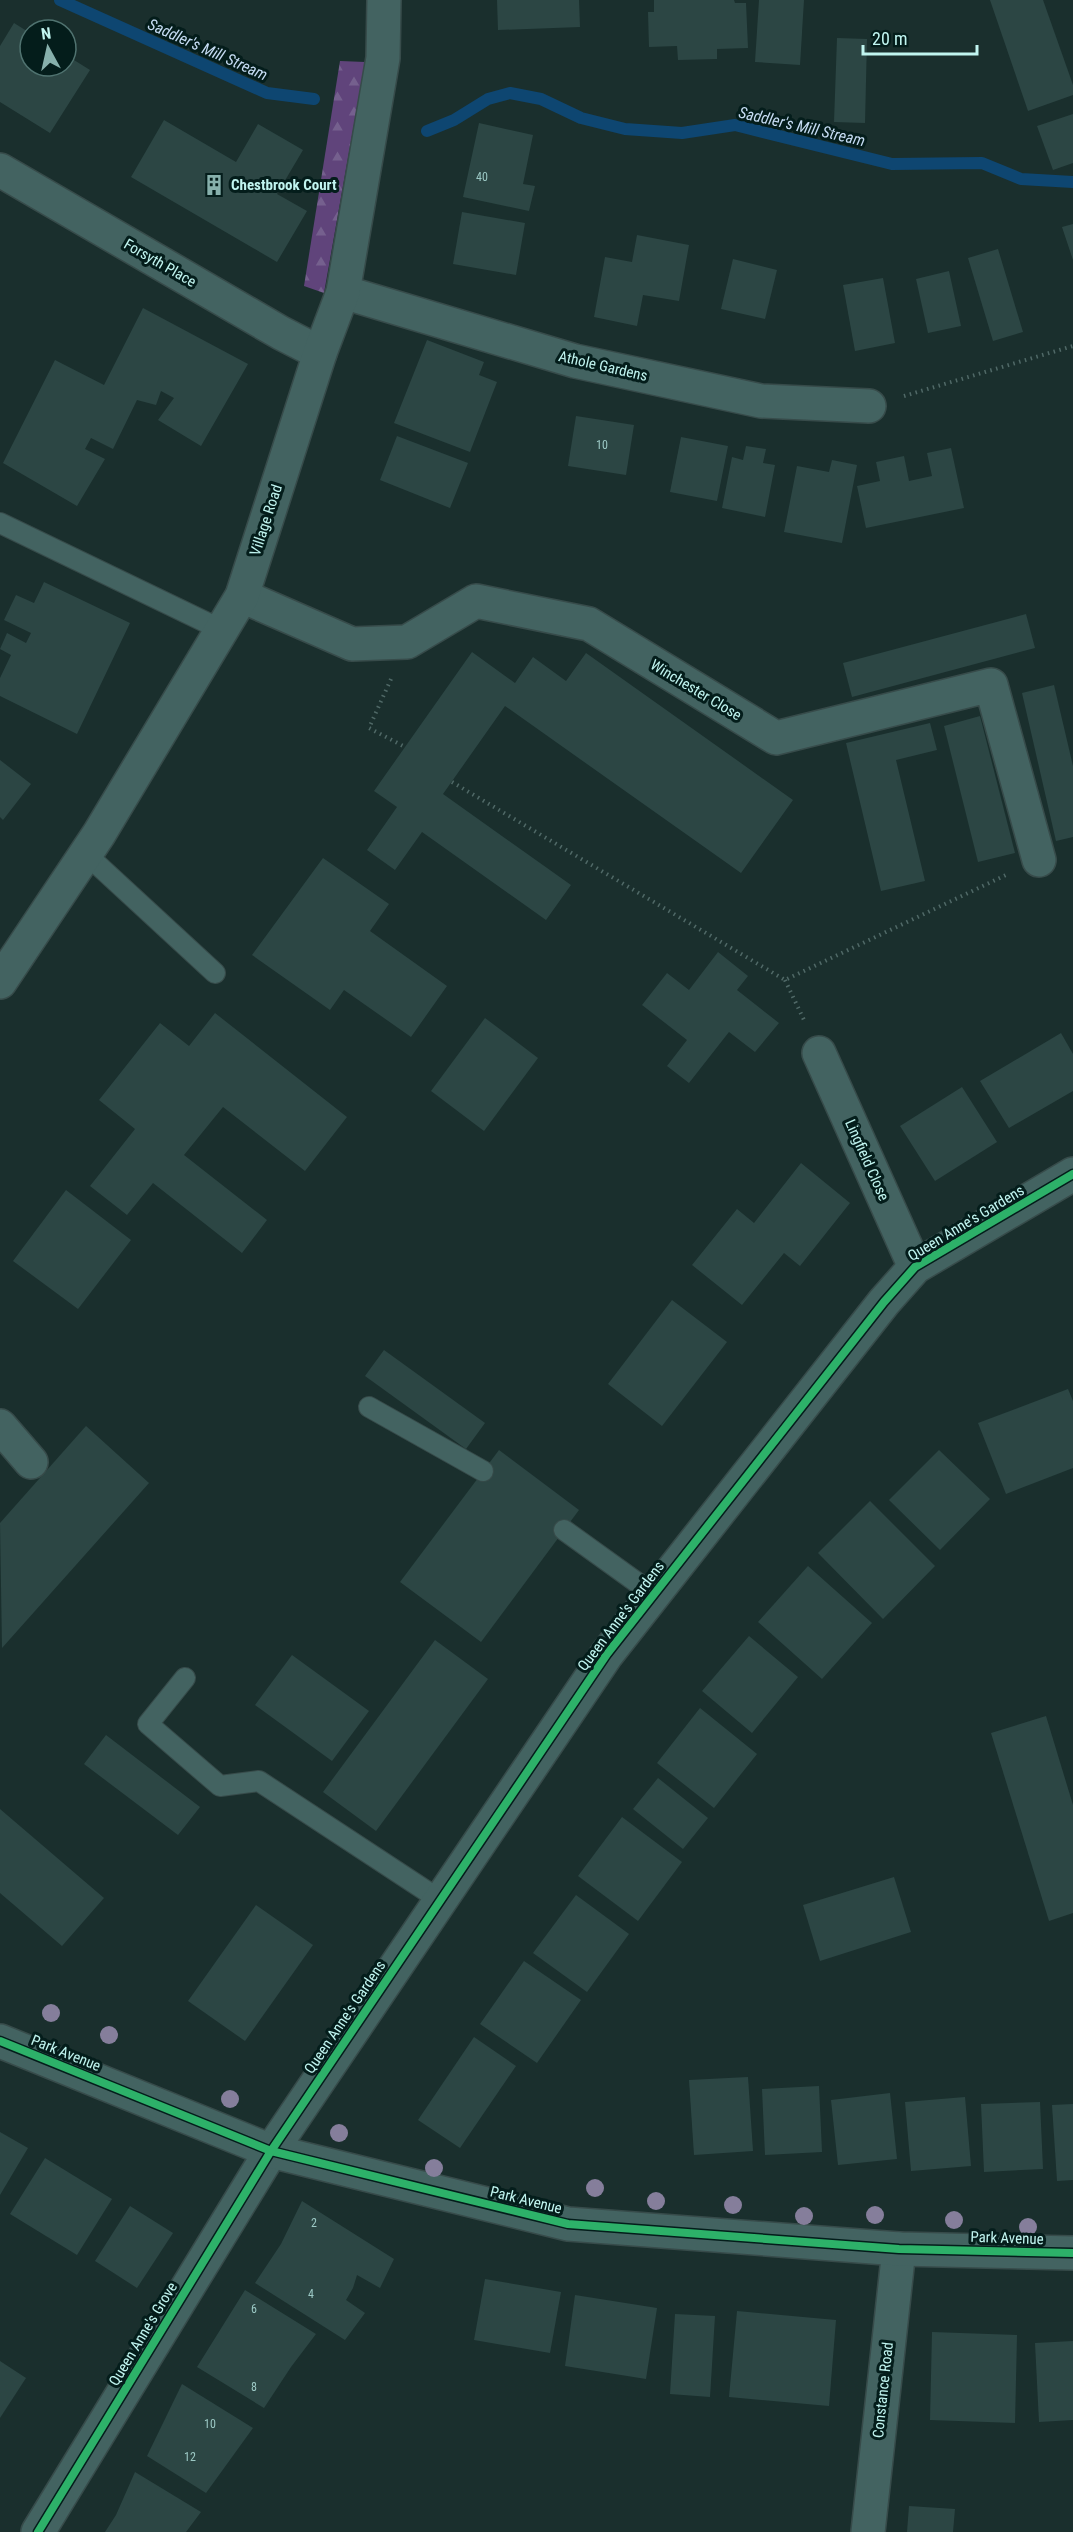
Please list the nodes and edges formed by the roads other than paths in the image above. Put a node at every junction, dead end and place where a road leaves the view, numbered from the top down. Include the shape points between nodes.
1 (384, 0) edge
2 (0, 170) edge
3 (343, 292) junction
4 (320, 353) junction
5 (869, 406) road end
6 (0, 523) edge
7 (242, 596) junction
8 (222, 630) junction
9 (86, 854) junction
10 (1039, 860) road end
11 (215, 973) dead end
12 (0, 982) edge
13 (819, 1053) road end
14 (1073, 1174) edge
15 (915, 1267) junction
16 (369, 1407) dead end
17 (0, 1426) edge
18 (31, 1462) dead end
19 (483, 1471) dead end
20 (564, 1530) dead end
21 (653, 1594) junction
22 (185, 1678) dead end
23 (440, 1900) junction
24 (0, 2041) edge
25 (271, 2151) junction
26 (899, 2249) junction
27 (1073, 2253) edge
28 (38, 2532) edge
29 (868, 2532) edge

1 - 3 street, Village Road via 383,58
2 - 4 street, Forsyth Place
3 - 4 street, Village Road
3 - 5 street, Athole Gardens via 576,361 761,401
4 - 7 street, Village Road
6 - 8 lane
7 - 8 street, Village Road
7 - 10 street, Winchester Close via 352,644 407,642 476,601 589,624 776,738 991,685
8 - 9 street, Village Road
9 - 11 lane
9 - 12 street, Village Road
13 - 15 street, Lingfield Close
14 - 15 street, Queen Anne's Gardens
15 - 21 street, Queen Anne's Gardens
16 - 19 lane
17 - 18 street
20 - 21 lane
21 - 23 street, Queen Anne's Gardens via 607,1654
22 - 23 lane via 148,1724 220,1786 259,1781
23 - 25 street, Queen Anne's Gardens
24 - 25 street, Park Avenue
25 - 26 street, Park Avenue via 568,2224
25 - 28 street, Queen Anne's Grove
26 - 27 street, Park Avenue
26 - 29 street, Constance Road

